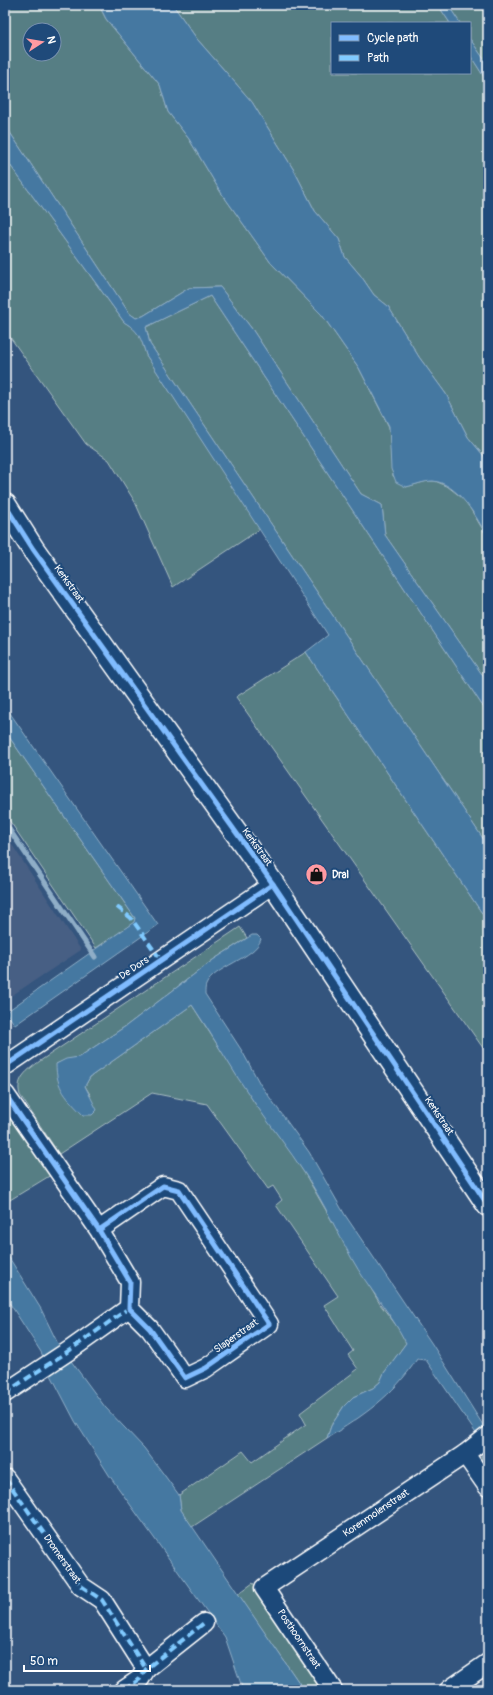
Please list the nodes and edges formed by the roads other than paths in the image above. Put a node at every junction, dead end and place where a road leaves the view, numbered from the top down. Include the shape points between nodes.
1 (5, 505) edge
2 (273, 884) junction
3 (5, 1066) edge
4 (5, 1094) edge
5 (488, 1205) edge
6 (99, 1230) junction
7 (129, 1308) junction
8 (5, 1394) edge
9 (477, 1444) edge
10 (5, 1478) edge
11 (488, 1487) edge
12 (264, 1588) joint
13 (204, 1624) dead end
14 (488, 1664) edge
15 (146, 1669) junction
16 (124, 1690) edge
17 (334, 1690) edge
18 (449, 1690) edge

1 - 2 street, Kerkstraat via 32,549
2 - 3 street, De Dors
2 - 5 street, Kerkstraat
4 - 6 street
6 - 7 street via 130,1282
6 - 7 street, Slaperstraat via 163,1186 179,1190 269,1324 206,1368 186,1378 150,1329
7 - 8 street
9 - 11 street
9 - 12 street, Korenmolenstraat
10 - 15 street, Dromerstraat via 81,1586 102,1600
12 - 17 street, Posthoornstraat
13 - 15 street
14 - 18 street
15 - 16 street via 140,1679

